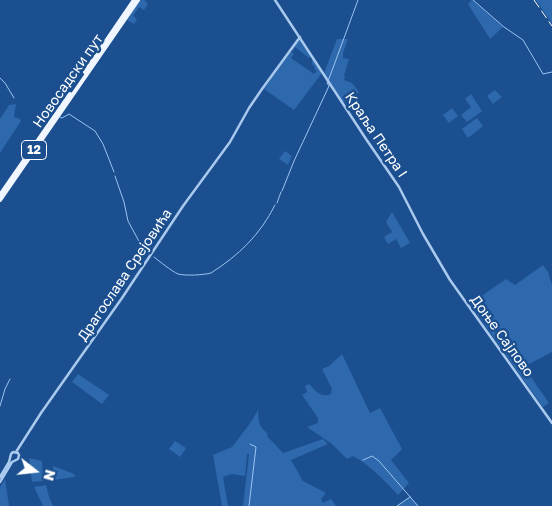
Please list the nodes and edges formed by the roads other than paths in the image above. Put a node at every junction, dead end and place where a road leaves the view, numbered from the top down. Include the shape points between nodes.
1 (134, 0) edge
2 (138, 0) edge
3 (275, 0) edge
4 (300, 37) junction
5 (0, 195) edge
6 (0, 200) edge
7 (454, 285) joint
8 (552, 423) edge
9 (16, 452) junction
10 (10, 457) junction
11 (15, 460) junction
12 (0, 477) edge
13 (0, 482) edge

1 - 5 main road, Новосадски пут / 12
2 - 6 main road, Новосадски пут / 12
3 - 4 street, Краља Петра I
4 - 7 street, Краља Петра I via 399,187
4 - 9 street, Драгослава Срејовића
7 - 8 street, Доње Сајлово
9 - 10 street
9 - 11 street via 19,456
10 - 11 street
10 - 12 street
11 - 13 street

